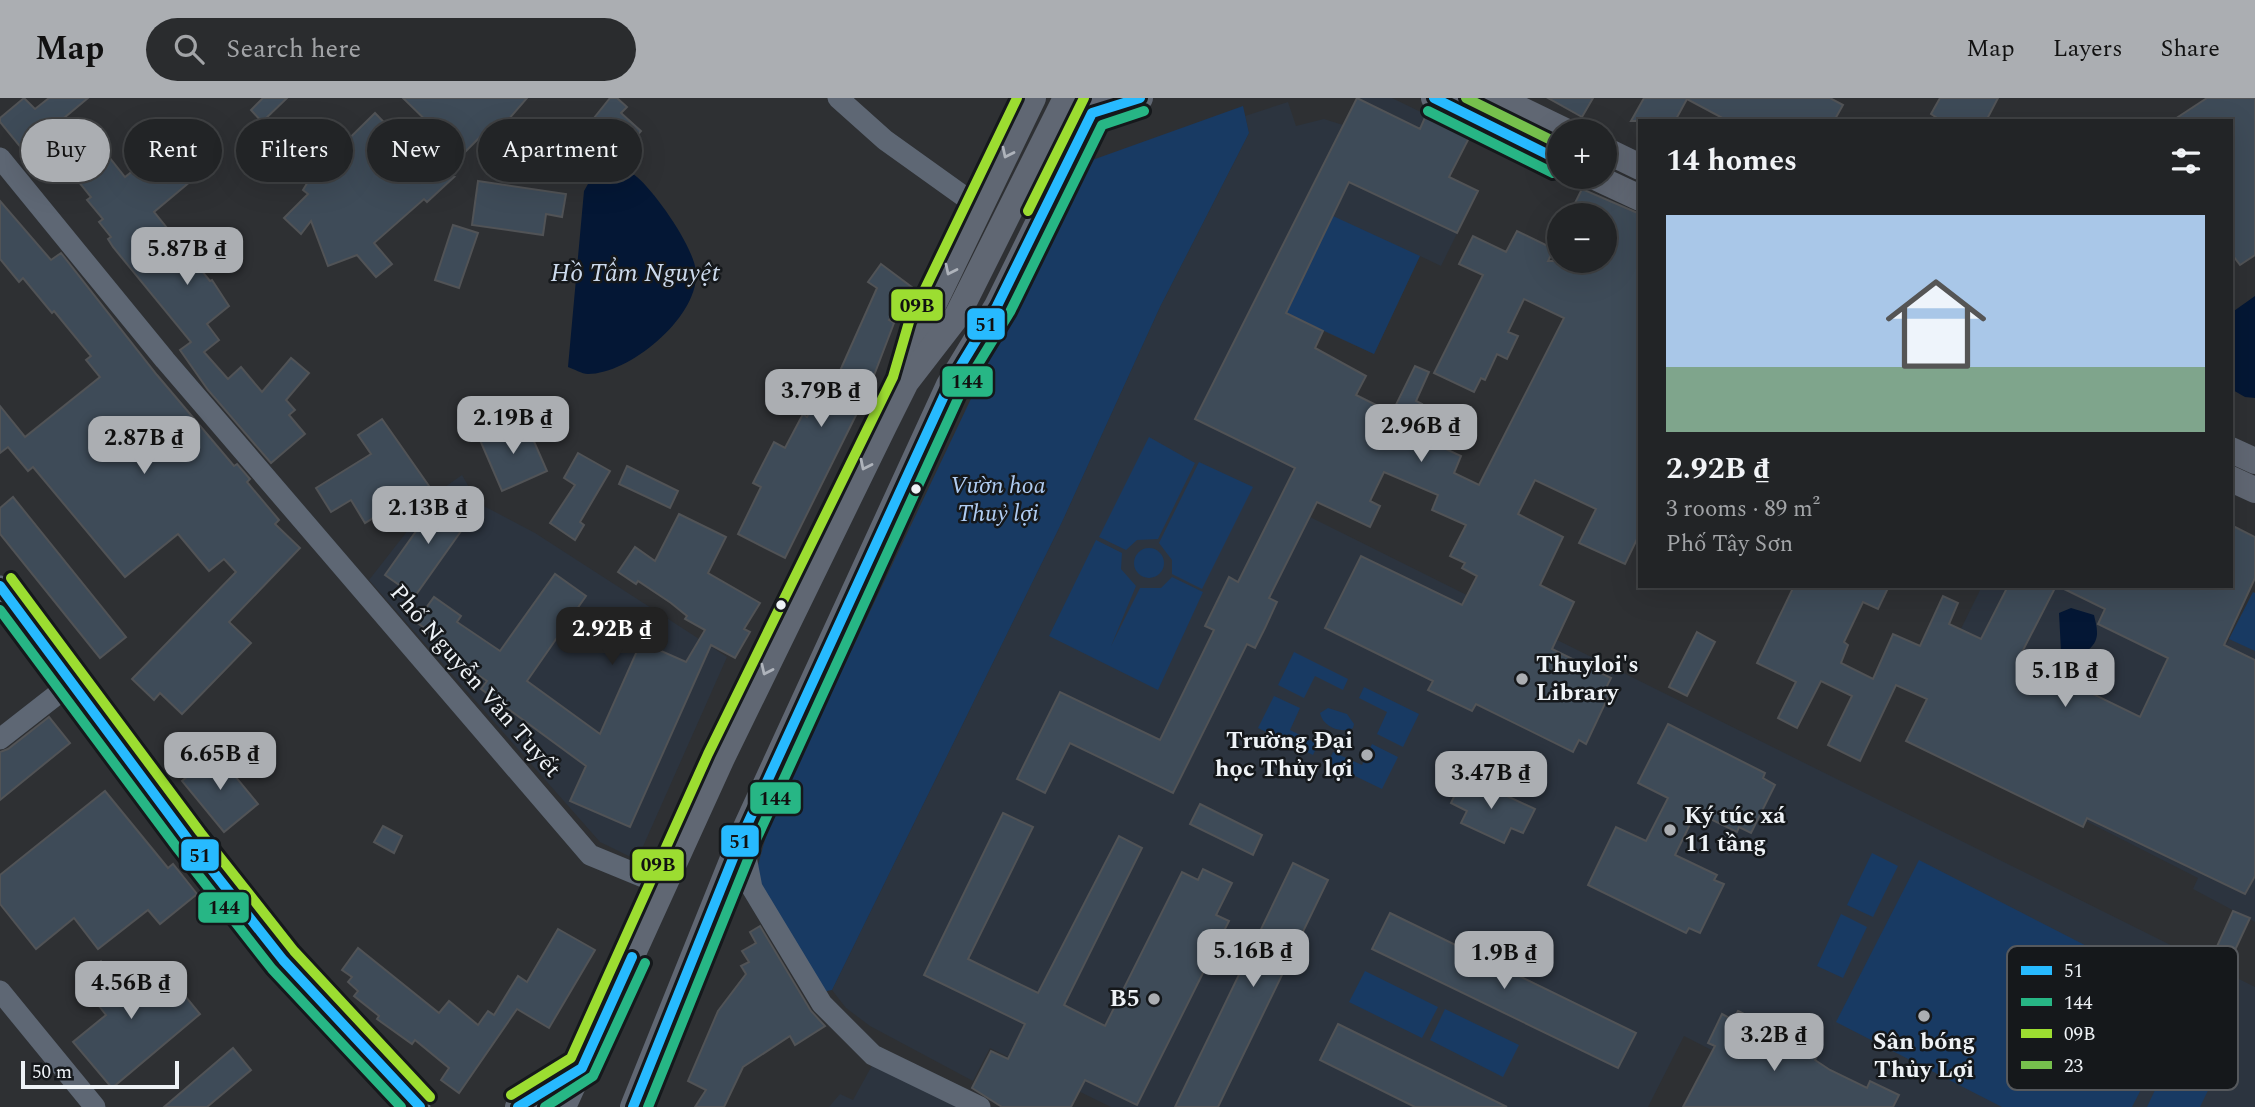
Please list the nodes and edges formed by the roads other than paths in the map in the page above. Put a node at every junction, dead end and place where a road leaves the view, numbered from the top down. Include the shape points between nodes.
1 (838, 98) edge
2 (1034, 98) edge
3 (1066, 98) edge
4 (1140, 98) edge
5 (1434, 98) edge
6 (1497, 98) edge
7 (1096, 106) edge
8 (1547, 122) edge
9 (1547, 154) edge
10 (1617, 156) edge
11 (0, 158) edge
12 (1638, 166) edge
13 (1617, 187) edge
14 (1638, 197) edge
15 (980, 208) junction
16 (957, 316) junction
17 (906, 382) junction
18 (950, 385) junction
19 (2233, 451) edge
20 (2255, 461) edge
21 (2233, 480) edge
22 (2255, 490) edge
23 (0, 586) edge
24 (73, 681) junction
25 (0, 739) edge
26 (742, 836) junction
27 (663, 885) junction
28 (0, 991) edge
29 (582, 1068) junction
30 (95, 1107) edge
31 (420, 1107) edge
32 (518, 1107) edge
33 (563, 1107) edge
34 (633, 1107) edge
35 (980, 1107) edge

1 - 15 street via 885,140
2 -> 15 main road
3 - 16 main road
4 - 7 main road
5 - 9 main road
6 - 8 main road
7 - 18 main road via 997,306
10 - 12 main road
11 - 27 street, Phố Nguyễn Văn Tuyết via 166,360 590,855
13 - 14 main road
15 -> 17 main road via 922,328
16 - 17 main road
16 - 18 main road
17 -> 27 main road
18 - 26 main road
19 - 20 main road
21 - 22 main road
23 - 24 street
24 - 25 street
24 - 31 street via 188,841 283,960
26 - 34 main road
26 - 35 street via 752,888 822,1004 873,1055
27 - 29 main road
28 - 30 street
29 - 32 main road
29 - 33 main road

